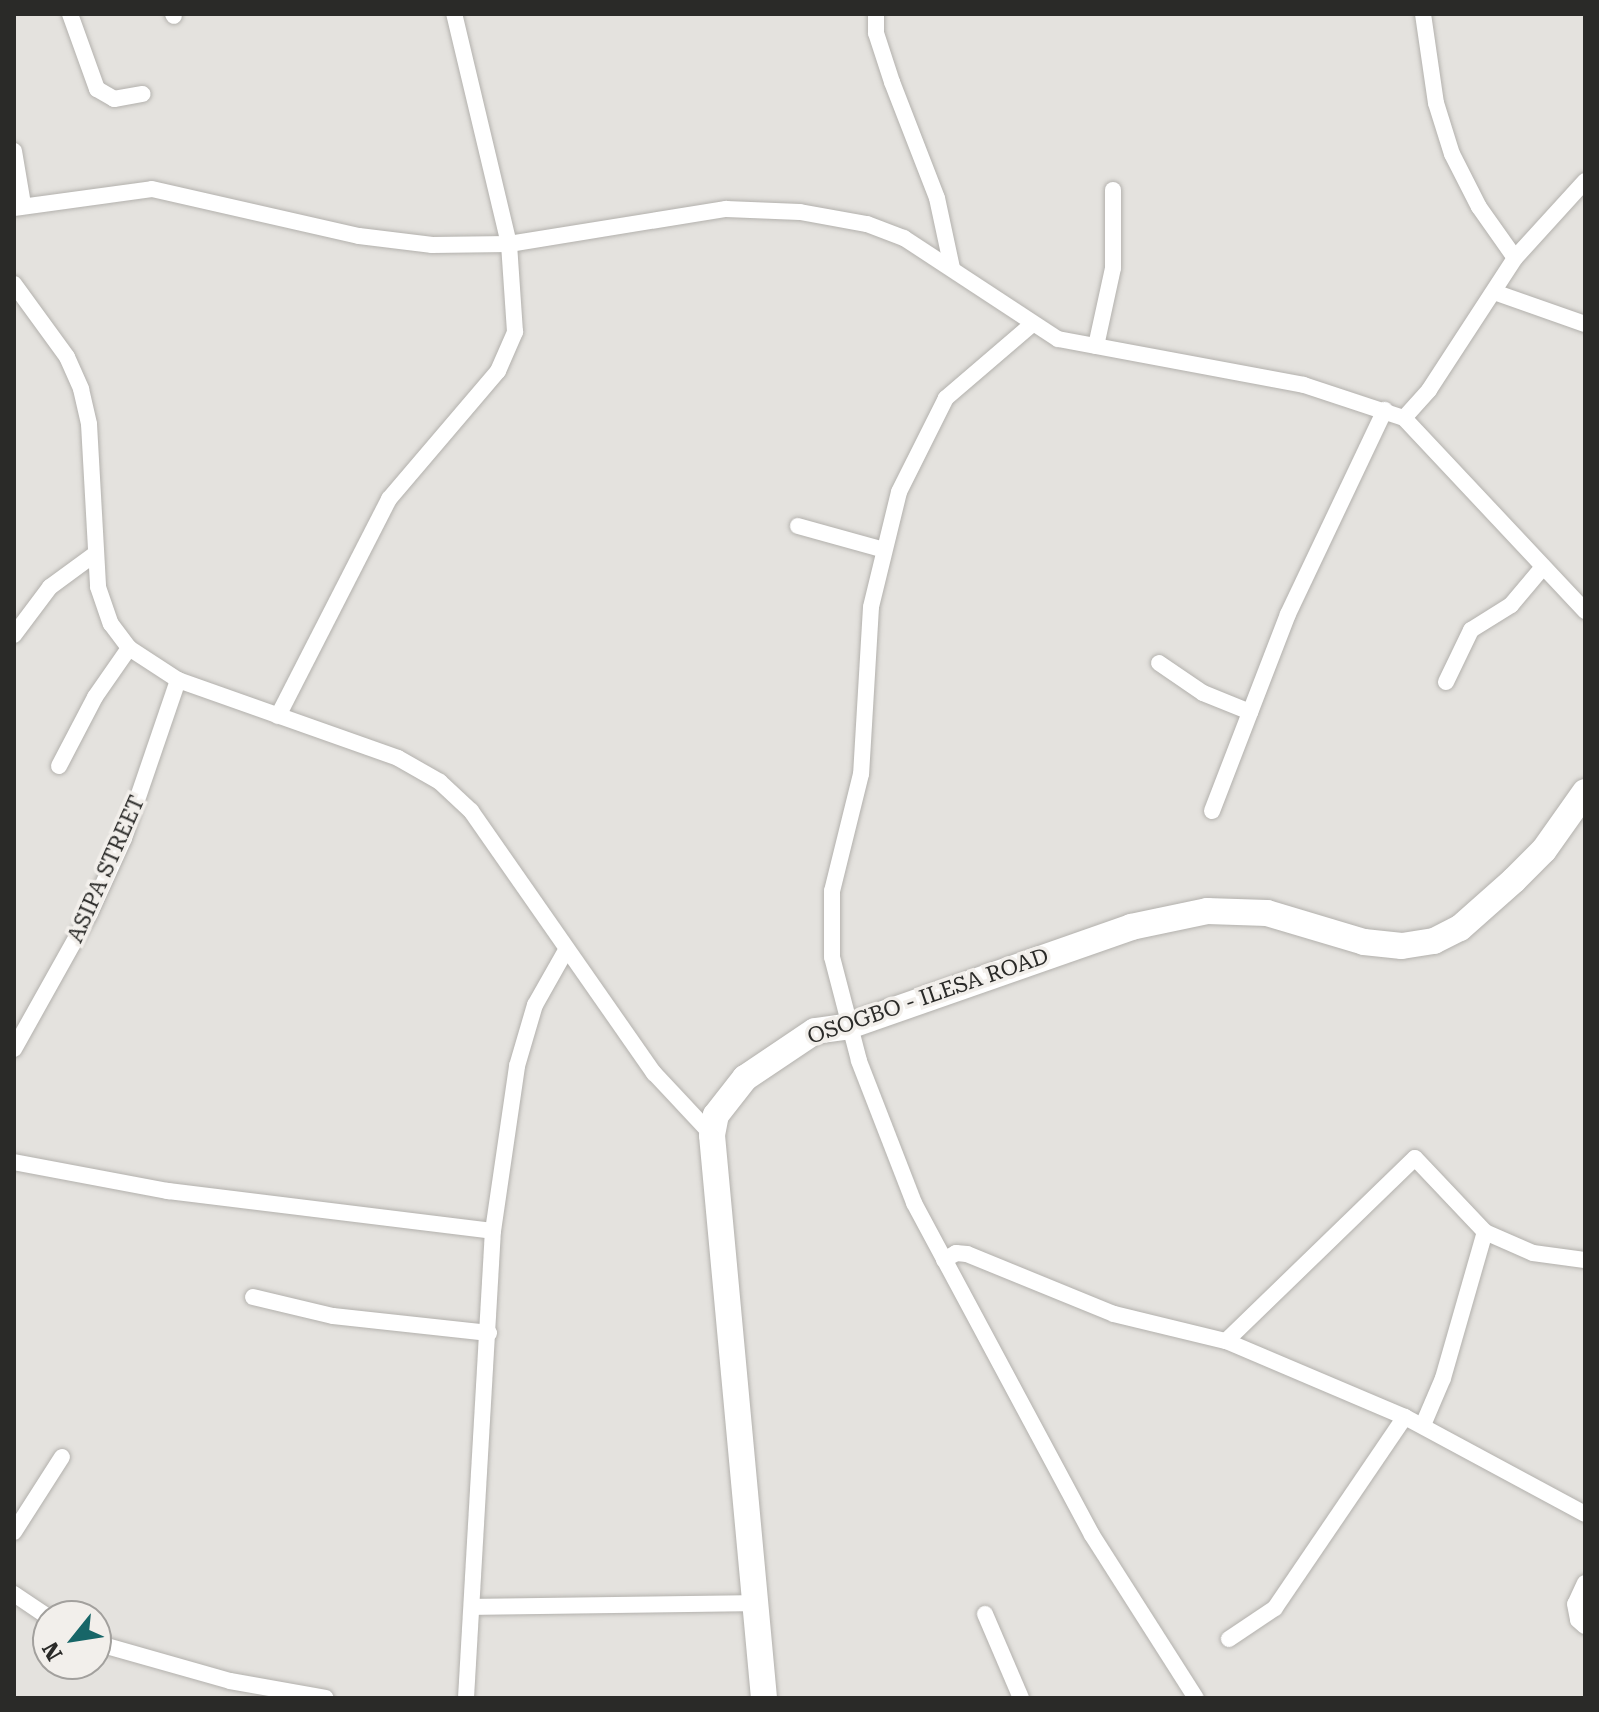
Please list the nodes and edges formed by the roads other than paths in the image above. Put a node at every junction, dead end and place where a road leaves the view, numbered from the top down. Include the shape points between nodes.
1 (70, 14) edge
2 (454, 14) edge
3 (876, 14) edge
4 (1423, 14) edge
5 (143, 94) dead end
6 (14, 151) edge
7 (1585, 181) edge
8 (1113, 190) dead end
9 (18, 206) edge
10 (509, 244) junction
11 (1515, 258) junction
12 (952, 268) junction
13 (14, 284) edge
14 (1494, 292) junction
15 (1585, 324) edge
16 (1030, 326) junction
17 (1096, 346) junction
18 (1385, 410) junction
19 (1404, 418) junction
20 (798, 526) dead end
21 (881, 549) junction
22 (95, 554) junction
23 (1543, 567) junction
24 (1585, 611) edge
25 (14, 635) edge
26 (129, 648) junction
27 (1159, 663) dead end
28 (178, 680) junction
29 (1446, 682) dead end
30 (1250, 712) junction
31 (278, 716) junction
32 (59, 766) dead end
33 (1585, 792) edge
34 (1212, 811) dead end
35 (565, 952) junction
36 (849, 1026) junction
37 (14, 1049) edge
38 (712, 1135) junction
39 (14, 1162) edge
40 (493, 1231) junction
41 (1485, 1232) junction
42 (944, 1260) junction
43 (1585, 1260) edge
44 (253, 1297) dead end
45 (489, 1333) junction
46 (1226, 1341) junction
47 (1405, 1417) junction
48 (1423, 1425) junction
49 (62, 1457) dead end
50 (1585, 1514) edge
51 (14, 1532) edge
52 (1585, 1583) edge
53 (14, 1594) edge
54 (755, 1603) junction
55 (32, 1606) edge
56 (474, 1607) junction
57 (985, 1614) dead end
58 (1585, 1626) edge
59 (1229, 1639) dead end
60 (112, 1648) edge
61 (230, 1681) junction
62 (224, 1698) edge
63 (326, 1698) edge
64 (466, 1698) edge
65 (764, 1698) edge
66 (1021, 1698) edge
67 (1196, 1698) edge

1 - 5 street via 97,89 114,99
2 - 10 street
3 - 12 street via 876,33 892,82 937,198
4 - 11 street via 1436,103 1452,154 1479,207
6 - 9 street
7 - 11 street
8 - 17 street via 1113,268
9 - 10 street via 152,189 359,236 432,245
10 - 12 street via 726,209 800,212 867,224 904,238
10 - 31 street via 515,332 498,371 389,499
11 - 14 street
12 - 16 street
13 - 22 street via 67,357 81,389 89,424
14 - 15 street
14 - 19 street
16 - 17 street via 1058,339
16 - 21 street via 946,398 899,492
17 - 18 street via 1304,385
18 - 19 street
18 - 30 street via 1288,614
19 - 23 street
20 - 21 street
21 - 36 street via 871,607 861,774 832,891 832,957
22 - 25 street via 50,587
22 - 26 street via 98,587 111,624
23 - 24 street
23 - 29 street via 1511,605 1471,630
26 - 28 street
26 - 32 street via 95,697
27 - 30 street via 1203,693
28 - 31 street
28 - 37 street, ASIPA STREET via 124,838 90,913
30 - 34 street
31 - 35 street via 398,758 440,782 471,811
33 - 36 main road, OSOGBO - ILESA ROAD via 1544,850 1514,880 1460,928 1434,941 1402,946 1364,942 1267,913 1207,911 1131,927
35 - 38 street via 654,1073
35 - 40 street via 535,1005 517,1066
36 - 38 main road, OSOGBO - ILESA ROAD via 815,1031 745,1078 716,1115
36 - 42 street via 881,1128
38 - 54 main road, OSOGBO - ILESA ROAD
39 - 40 street via 141,1187
40 - 45 street
41 - 43 street via 1533,1253
41 - 46 street via 1415,1158
41 - 48 street via 1443,1378
42 - 46 street via 967,1254 1114,1314
42 - 67 street via 1092,1535
44 - 45 street via 333,1316
45 - 56 street
46 - 47 street
47 - 48 street
47 - 59 street via 1275,1608
48 - 50 street
49 - 51 street
52 - 58 street via 1575,1604
53 - 55 street
54 - 56 street
54 - 65 main road, OSOGBO - ILESA ROAD
56 - 64 street
57 - 66 street
60 - 61 street
61 - 62 street
61 - 63 street

